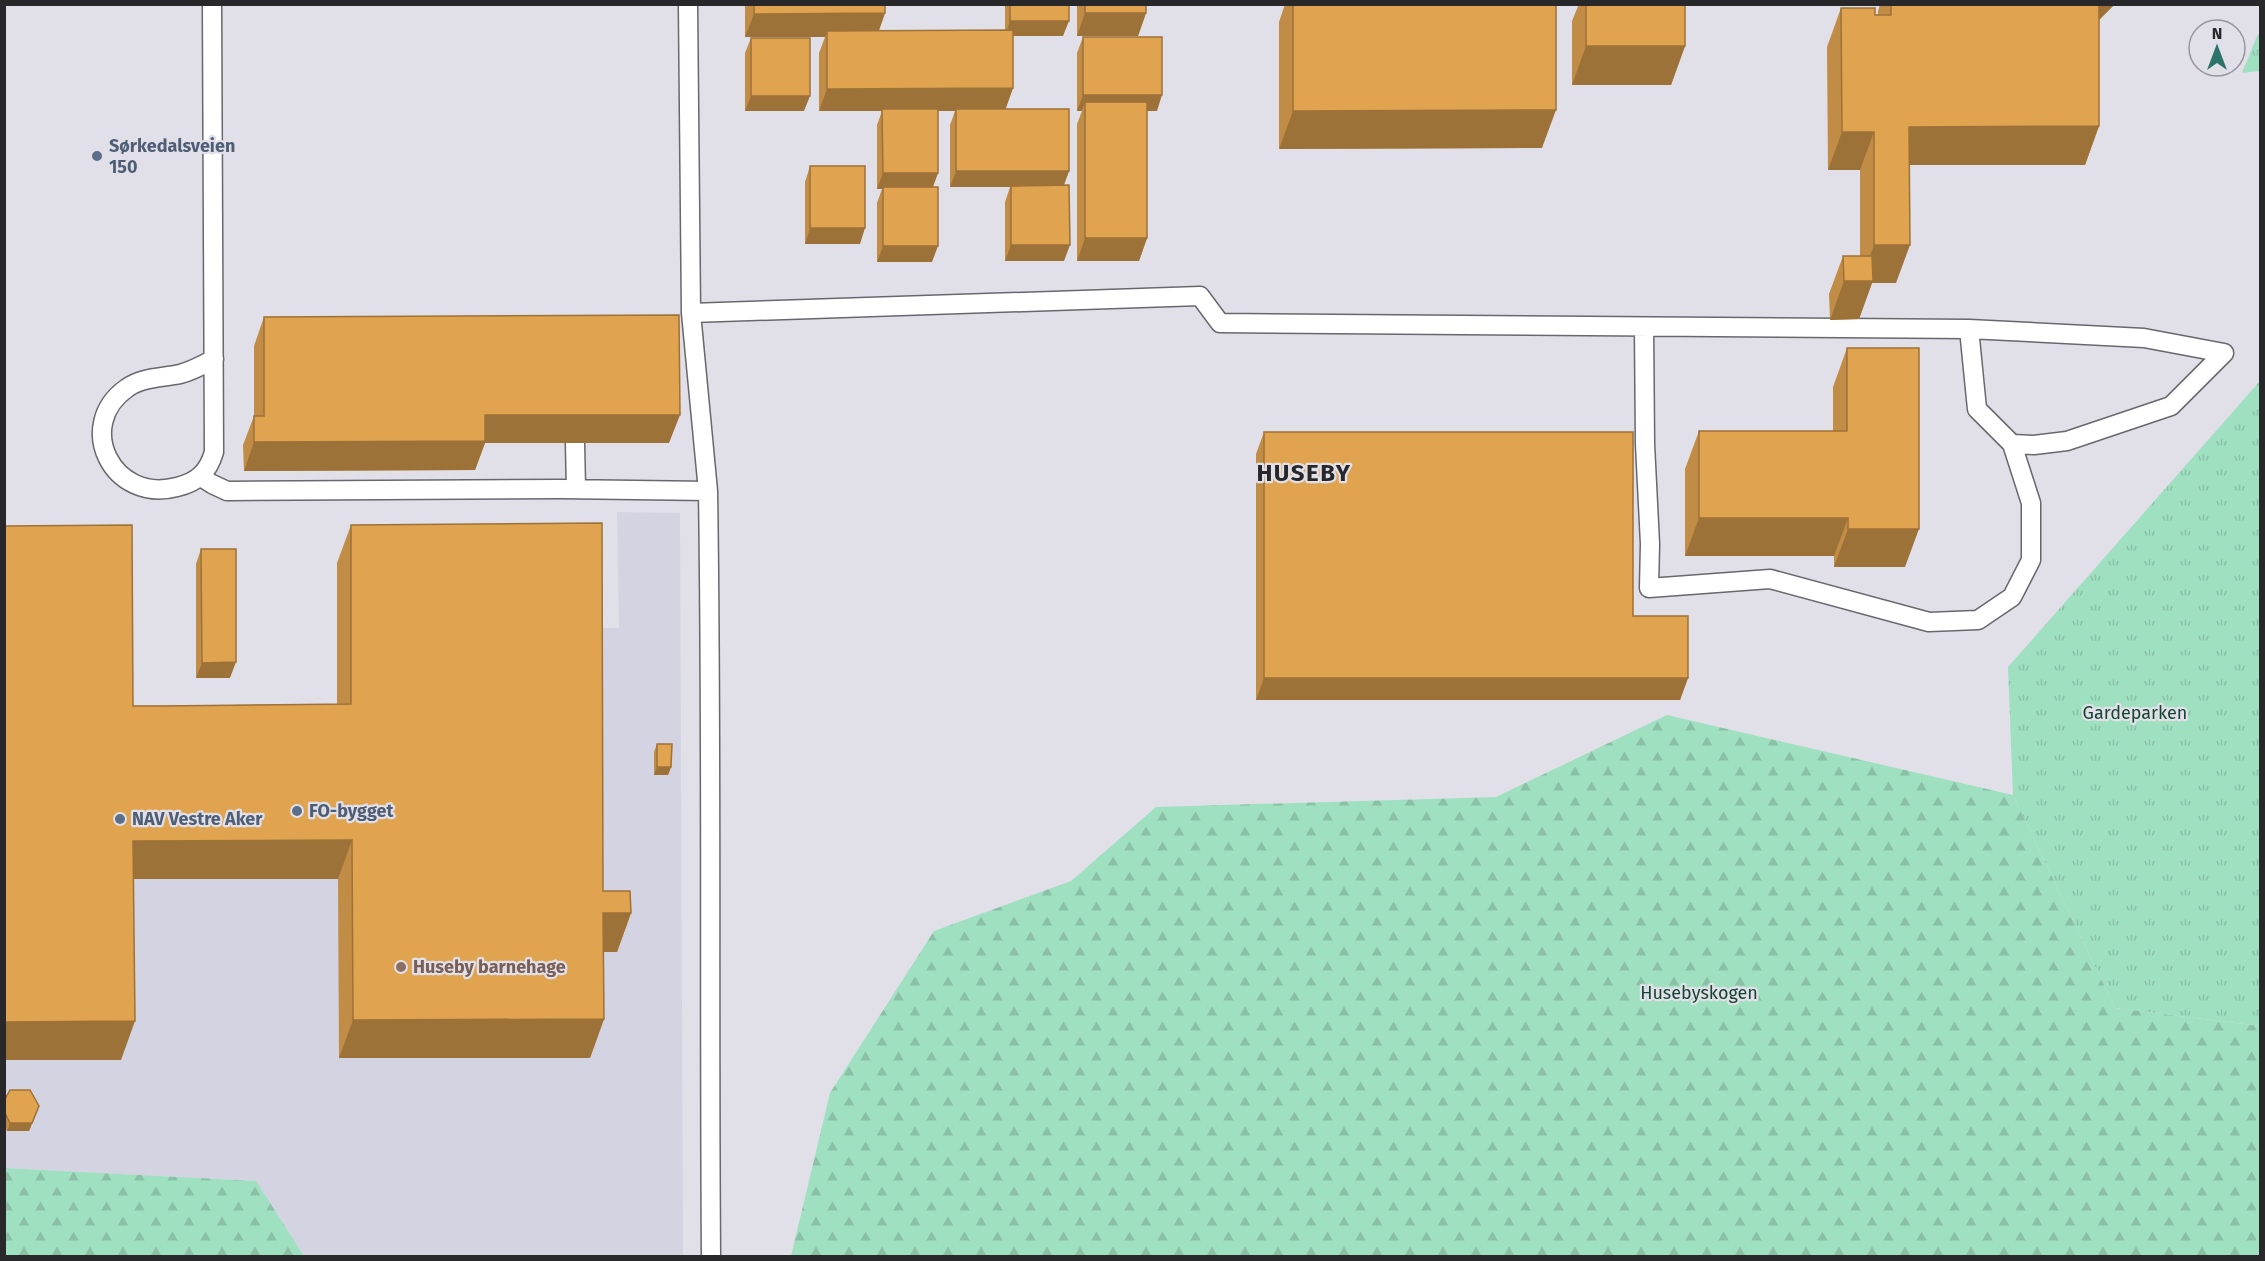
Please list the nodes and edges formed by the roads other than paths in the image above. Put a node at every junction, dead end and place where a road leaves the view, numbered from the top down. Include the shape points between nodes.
1 (212, 4) edge
2 (688, 4) edge
3 (691, 313) junction
4 (1644, 327) junction
5 (1969, 329) junction
6 (214, 359) junction
7 (575, 443) edge
8 (2012, 444) junction
9 (201, 477) junction
10 (568, 489) junction
11 (708, 491) junction
12 (711, 1257) edge

1 - 6 lane
2 - 3 lane
3 - 4 lane via 1200,296 1220,323
3 - 11 lane
4 - 5 lane
4 - 8 lane via 1649,588 1770,579 1929,622 1978,620 2012,597 2031,560 2031,503
5 - 8 lane via 1977,409
5 - 8 lane via 2144,338 2224,353 2171,406 2067,441
6 - 9 lane via 214,452
6 - 9 lane via 180,374 128,387 113,400 103,426 108,459 130,484 147,490 167,490
7 - 10 lane
9 - 10 lane via 227,491
10 - 11 lane
11 - 12 lane

